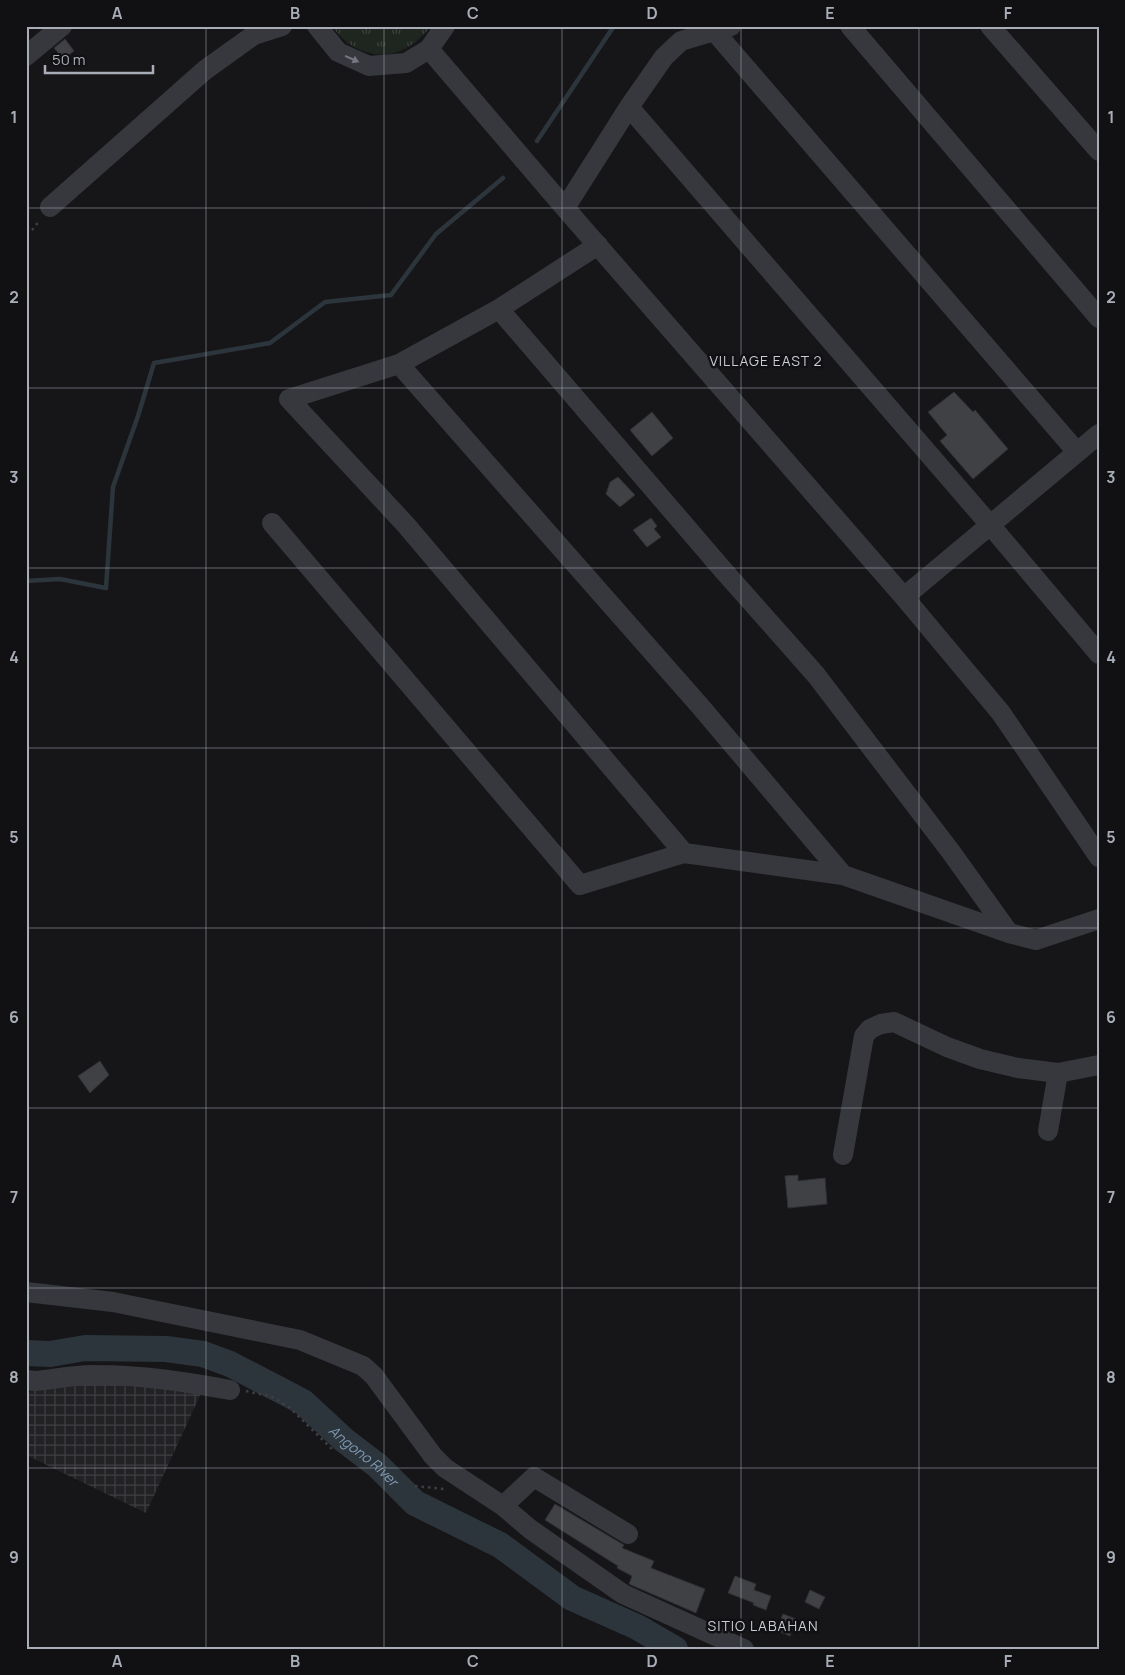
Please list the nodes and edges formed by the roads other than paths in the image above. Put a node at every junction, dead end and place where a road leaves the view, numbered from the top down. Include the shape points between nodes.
1 (62, 26) edge
2 (282, 26) edge
3 (317, 26) edge
4 (445, 26) edge
5 (850, 26) edge
6 (990, 26) edge
7 (723, 29) edge
8 (429, 49) junction
9 (26, 56) edge
10 (629, 107) junction
11 (1099, 151) edge
12 (50, 207) dead end
13 (565, 208) junction
14 (598, 245) junction
15 (499, 309) junction
16 (1099, 318) edge
17 (399, 364) junction
18 (1099, 434) edge
19 (1077, 452) junction
20 (272, 523) dead end
21 (991, 526) junction
22 (904, 597) junction
23 (1099, 654) edge
24 (684, 853) junction
25 (1099, 857) edge
26 (843, 875) junction
27 (1099, 919) edge
28 (1009, 933) junction
29 (1099, 1065) edge
30 (1058, 1073) junction
31 (1048, 1132) dead end
32 (843, 1155) dead end
33 (26, 1292) edge
34 (26, 1380) edge
35 (230, 1390) road end
36 (503, 1506) junction
37 (628, 1534) dead end
38 (744, 1649) edge

1 - 9 street
2 - 12 street via 254,35 205,70
3 -> 8 street via 338,52 369,66 406,63
4 - 8 street
5 - 16 street
6 - 11 street
7 - 10 street via 681,41 664,57
7 - 19 street
8 - 13 street
10 - 13 street
10 - 21 street
13 - 14 street
14 - 15 street
14 - 22 street
15 - 17 street
15 - 28 street via 816,674
17 - 24 street via 289,399 406,525
17 - 26 street via 700,706
18 - 19 street
19 - 21 street
20 - 24 street via 580,885
21 - 22 street
21 - 23 street
22 - 25 street via 1001,713
24 - 26 street
26 - 28 street
27 - 28 street via 1036,940
29 - 30 street
30 - 31 street
30 - 32 street via 980,1059 947,1048 894,1022 881,1024 864,1036
33 - 36 street via 113,1302 300,1340 363,1366 374,1376 433,1456 445,1468
34 - 35 street via 95,1374 143,1377
36 - 37 street via 534,1478
36 - 38 street via 530,1529 623,1594

